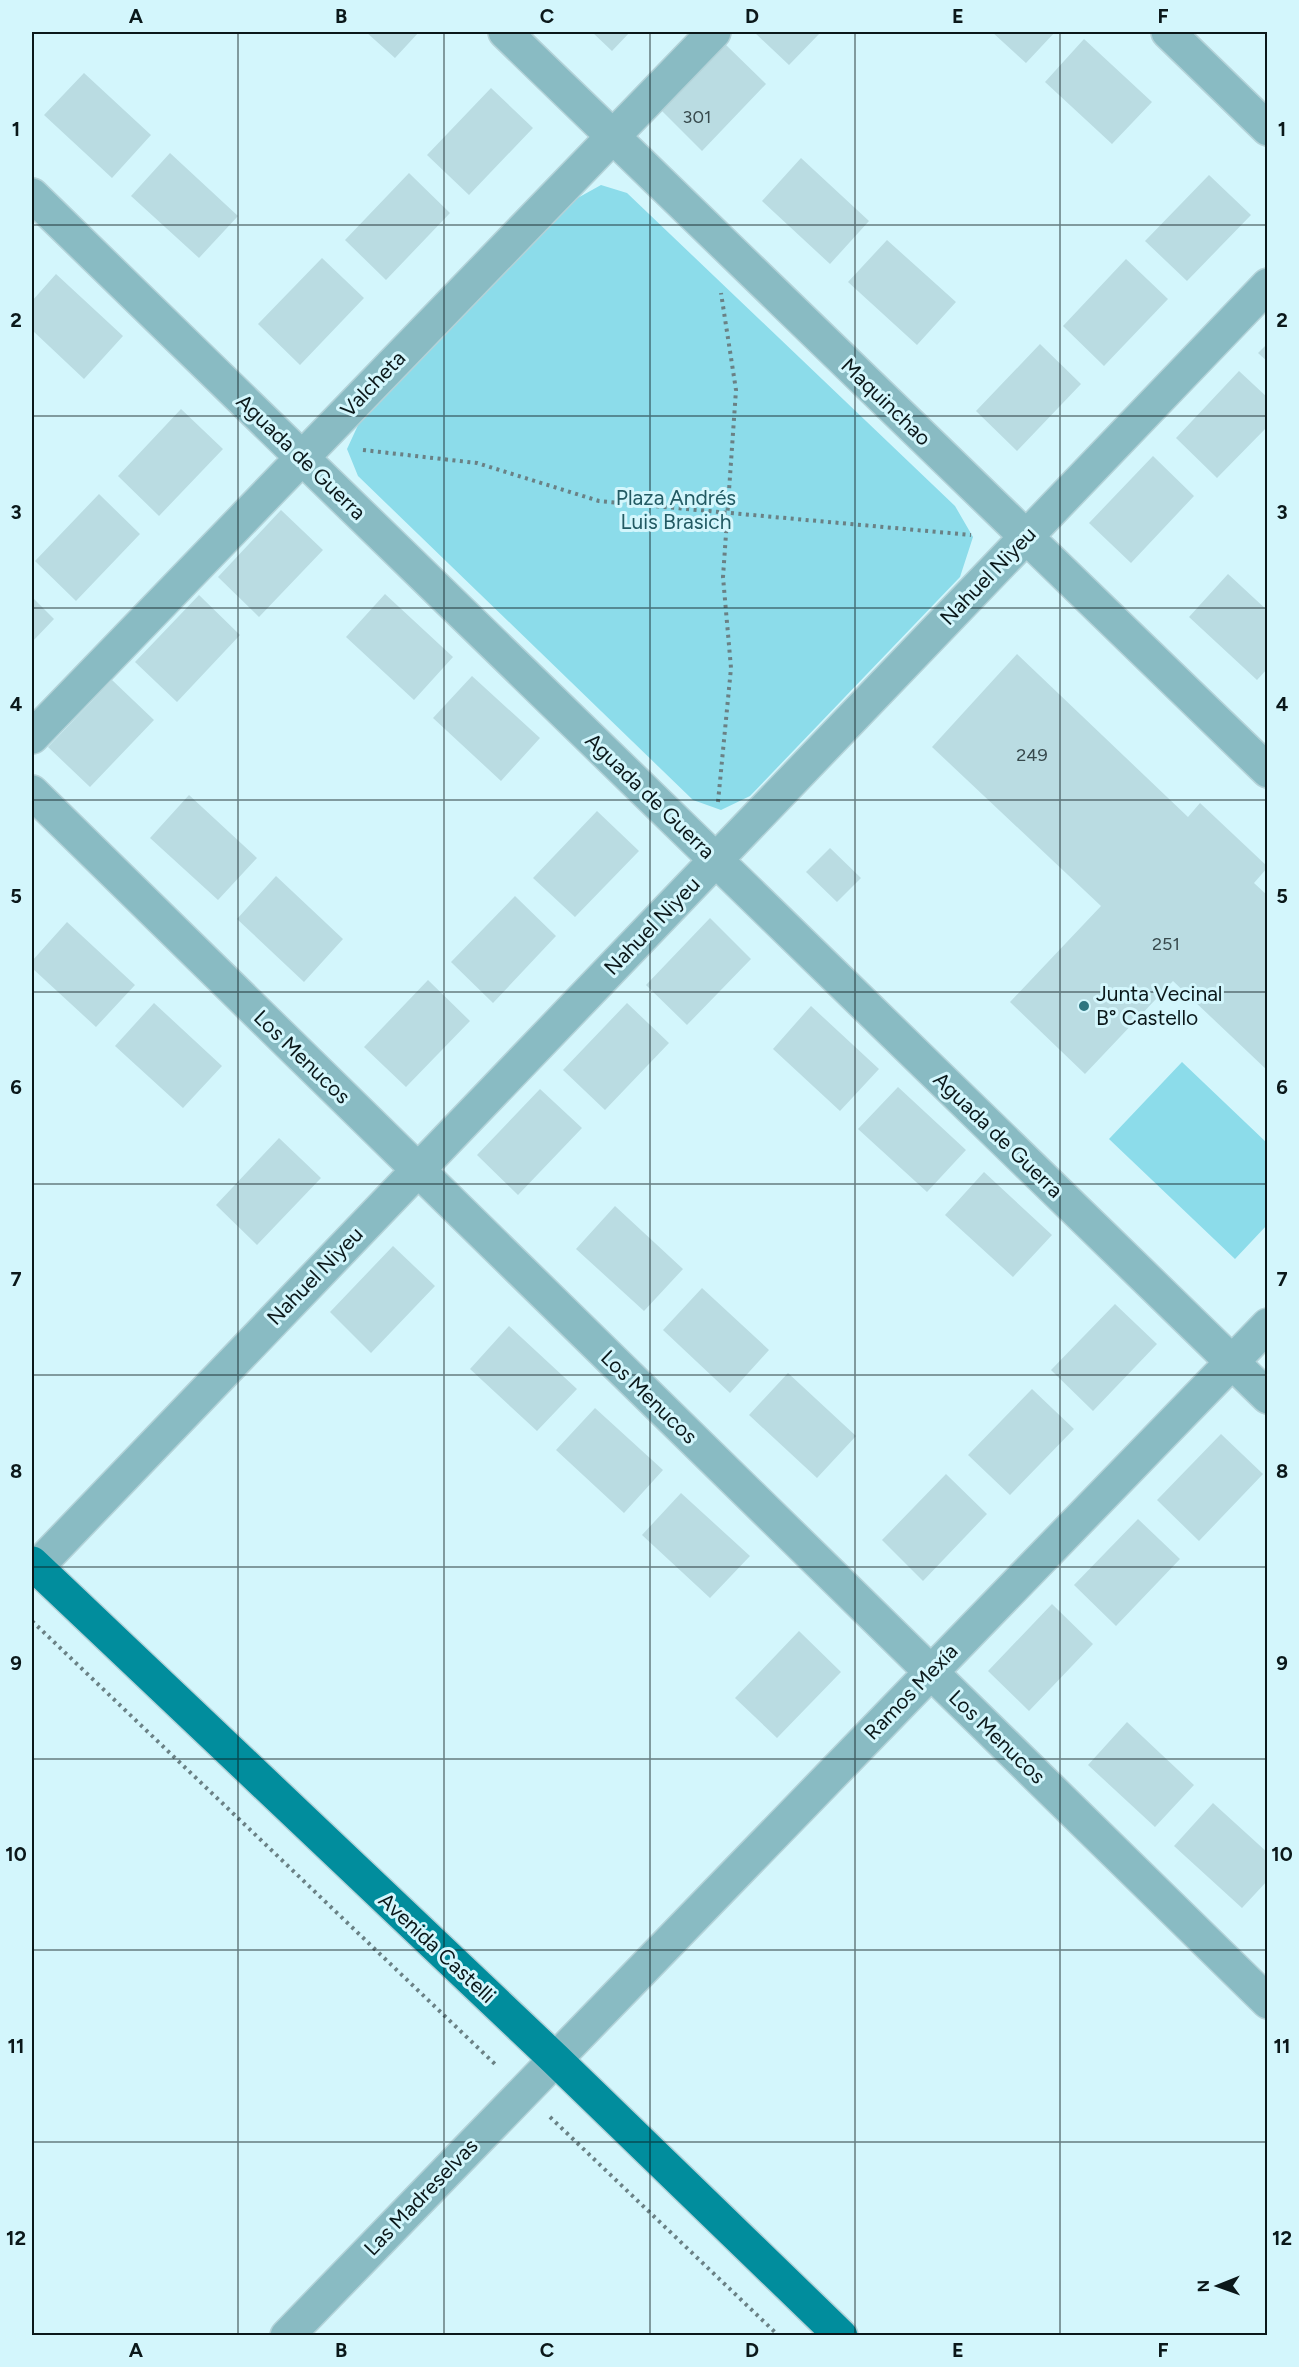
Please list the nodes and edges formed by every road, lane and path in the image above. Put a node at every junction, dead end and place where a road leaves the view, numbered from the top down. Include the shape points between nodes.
1 (504, 32) edge
2 (714, 32) edge
3 (1168, 32) edge
4 (1268, 129) edge
5 (612, 136) junction
6 (32, 195) edge
7 (718, 240) junction
8 (1268, 285) edge
9 (360, 450) dead end
10 (302, 458) junction
11 (727, 512) junction
12 (1026, 537) junction
13 (32, 737) edge
14 (1268, 771) edge
15 (32, 792) edge
16 (716, 860) junction
17 (417, 1170) junction
18 (1268, 1325) edge
19 (1231, 1362) junction
20 (1268, 1397) edge
21 (33, 1567) edge
22 (32, 1621) edge
23 (930, 1672) junction
24 (1268, 2002) edge
25 (555, 2059) junction
26 (524, 2092) junction
27 (287, 2336) edge
28 (779, 2336) edge
29 (841, 2336) edge

1 - 5 street, Maquinchao
2 - 5 street, Valcheta
3 - 4 street
5 - 7 street, Maquinchao
5 - 10 street, Valcheta
6 - 10 street, Aguada de Guerra
7 - 11 path via 722,306 736,390
7 - 12 street, Maquinchao
8 - 12 street, Nahuel Niyeu
9 - 11 path via 477,463 599,501
10 - 13 street, Valcheta
10 - 16 street, Aguada de Guerra
11 - 12 path via 946,534
11 - 16 path via 723,577 731,668 716,819
12 - 14 street, Maquinchao
12 - 16 street, Nahuel Niyeu
15 - 17 street, Los Menucos
16 - 17 street, Nahuel Niyeu
16 - 19 street, Aguada de Guerra
17 - 21 street, Nahuel Niyeu
17 - 23 street, Los Menucos
18 - 19 street, Ramos Mexía
19 - 20 street, Aguada de Guerra
19 - 23 street, Ramos Mexía
21 - 25 main road, Avenida Castelli
22 - 26 path
23 - 24 street, Los Menucos
23 - 25 street, Ramos Mexía
25 - 26 street, Las Madreselvas
25 - 29 main road, Avenida Castelli
26 - 27 street, Las Madreselvas
26 - 28 path

